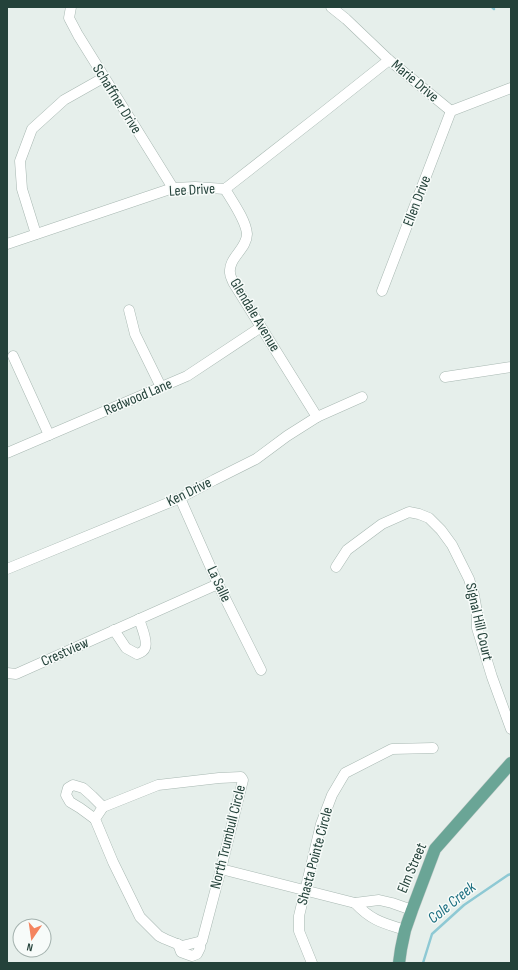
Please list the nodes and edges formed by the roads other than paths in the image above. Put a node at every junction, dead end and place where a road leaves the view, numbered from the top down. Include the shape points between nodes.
1 (71, 7) edge
2 (331, 7) edge
3 (389, 60) junction
4 (103, 78) junction
5 (511, 88) edge
6 (451, 111) junction
7 (173, 188) junction
8 (225, 189) junction
9 (36, 234) junction
10 (7, 244) edge
11 (382, 291) dead end
12 (129, 310) dead end
13 (261, 327) junction
14 (13, 356) dead end
15 (511, 367) edge
16 (445, 377) dead end
17 (161, 387) junction
18 (362, 397) dead end
19 (317, 417) junction
20 (49, 435) junction
21 (7, 453) edge
22 (180, 498) junction
23 (336, 567) dead end
24 (7, 569) edge
25 (218, 584) junction
26 (139, 619) junction
27 (114, 630) junction
28 (261, 670) dead end
29 (11, 674) edge
30 (511, 729) edge
31 (433, 748) dead end
32 (511, 763) edge
33 (102, 807) junction
34 (95, 819) junction
35 (221, 869) junction
36 (305, 890) junction
37 (355, 903) junction
38 (412, 910) junction
39 (405, 930) junction
40 (312, 963) edge
41 (399, 963) edge

1 - 4 street, Schaffner Drive via 69,18
2 - 3 street, Marie Drive
3 - 6 street, Marie Drive
3 - 8 street, Lee Drive
4 - 7 street, Schaffner Drive
4 - 9 street via 64,100 32,129 20,161 22,189
5 - 6 street, Marie Drive
6 - 11 street, Ellen Drive
7 - 8 street, Lee Drive
7 - 9 street, Lee Drive
8 - 13 street, Glendale Avenue via 241,216 247,235 245,244 232,263 232,282
9 - 10 street, Lee Drive
12 - 17 street via 135,334
13 - 17 street, Redwood Lane via 187,376
13 - 19 street, Glendale Avenue
14 - 20 street
15 - 16 street
17 - 20 street, Redwood Lane
18 - 19 street, Ken Drive
19 - 22 street, Ken Drive via 256,459
20 - 21 street, Redwood Lane
22 - 24 street, Ken Drive
22 - 25 street, La Salle
23 - 30 street, Signal Hill Court via 347,550 382,524 409,512 429,518 452,546 469,579 477,612 477,628
25 - 26 street, Crestview
25 - 28 street, La Salle
26 - 27 street, Crestview
26 - 27 street via 146,643 142,652 137,654 126,648
27 - 29 street, Crestview
31 - 36 street, Shasta Pointe Circle via 392,749 345,773 332,795 321,824
32 - 38 main road, Elm Street via 435,849
33 - 34 street
33 - 34 street via 83,788 73,785 68,788 66,795 70,802
33 - 35 street, North Trumbull Circle via 158,785 241,777 243,780
34 - 35 street, North Trumbull Circle via 140,917 160,936 182,946 202,941
35 - 36 street
36 - 37 street
36 - 40 street, Shasta Pointe Circle via 299,916 299,931
37 - 38 street via 379,900
37 - 39 street via 376,920
38 - 39 main road, Elm Street
39 - 41 main road, Elm Street

